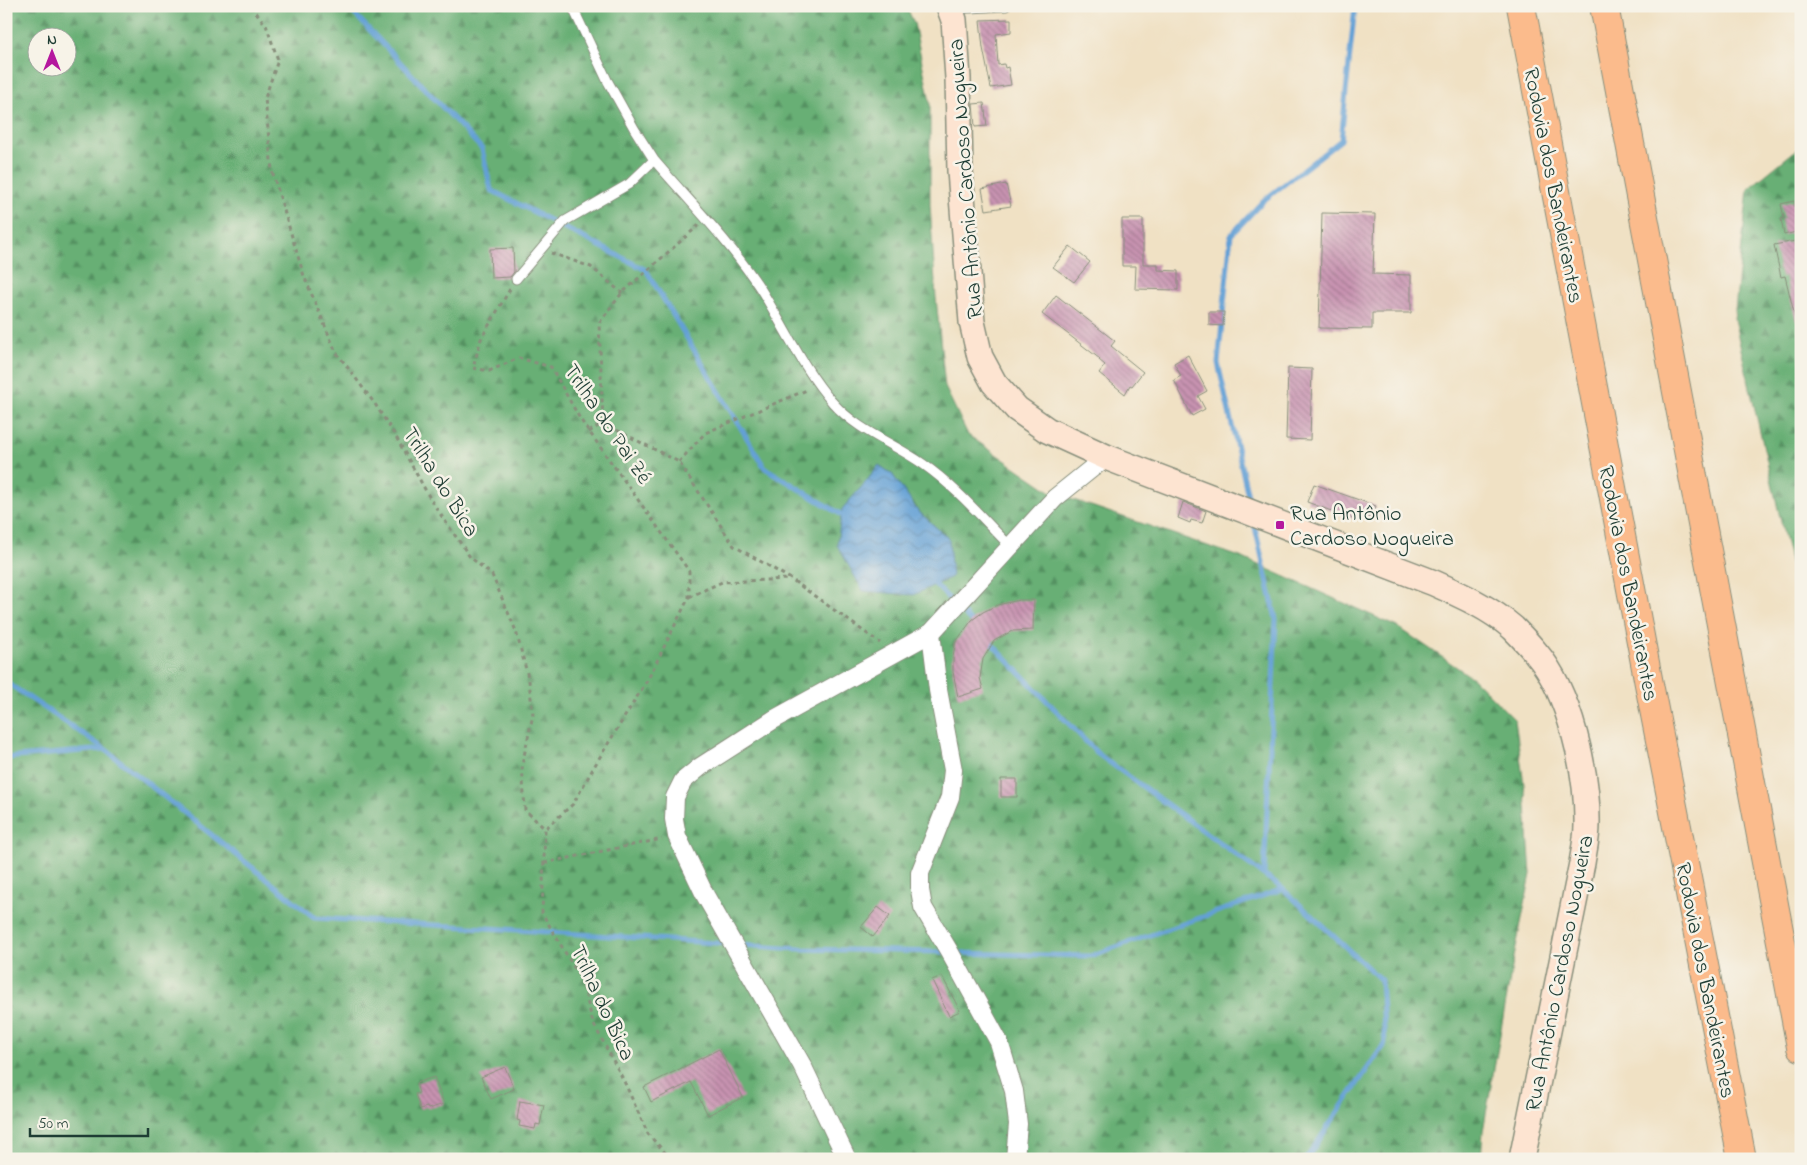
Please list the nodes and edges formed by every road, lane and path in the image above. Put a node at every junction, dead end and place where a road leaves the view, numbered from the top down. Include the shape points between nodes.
1 (251, 6) edge
2 (572, 6) edge
3 (1006, 6) edge
4 (1521, 6) edge
5 (1604, 6) edge
6 (950, 8) edge
7 (654, 160) junction
8 (706, 219) junction
9 (541, 250) junction
10 (516, 279) joint
11 (622, 293) junction
12 (819, 385) junction
13 (603, 423) junction
14 (589, 432) junction
15 (1106, 457) junction
16 (679, 462) junction
17 (1011, 547) junction
18 (790, 579) junction
19 (689, 597) junction
20 (931, 634) junction
21 (894, 653) junction
22 (545, 829) junction
23 (677, 836) junction
24 (544, 863) junction
25 (1801, 1047) edge
26 (671, 1159) edge
27 (847, 1159) edge
28 (1015, 1159) edge
29 (1522, 1159) edge
30 (1742, 1159) edge

1 - 22 path, Trilha do Bica via 266,25 278,60 265,98 272,171 304,276 336,352 396,437 437,510 470,556 492,575 516,631 529,681 533,715 522,765 526,810
2 - 7 lane via 607,80
3 - 6 lane
4 - 30 highway, Rodovia dos Bandeirantes
5 - 25 highway
6 - 15 main road, Rua Antônio Cardoso Nogueira via 956,34 960,171 971,313 980,357 994,383 1017,409 1047,430
7 - 8 lane
7 - 9 lane via 630,184 566,221
8 - 11 path
8 - 12 lane via 760,288
9 - 10 lane
9 - 11 path via 591,267
10 - 14 path, Trilha do Pai Zé via 481,339 472,368 489,371 518,358 551,367
11 - 13 path via 599,323
12 - 16 path via 705,433
12 - 17 lane via 854,423 922,463 944,480
13 - 14 path
13 - 16 path
14 - 19 path, Trilha do Pai Zé via 689,571
15 - 17 street via 1055,498
15 - 29 main road, Rua Antônio Cardoso Nogueira via 1434,583 1477,603 1511,627 1531,647 1555,683 1574,729 1584,780 1587,825
16 - 18 path via 734,546
17 - 20 street
18 - 19 path via 722,582
18 - 21 path
19 - 22 path, Trilha do Pai Zé via 648,679 573,804
20 - 21 street
20 - 28 street via 953,770 950,797 920,872 920,890 923,907 998,1042 1014,1092 1018,1124
21 - 23 street via 773,720 700,767 683,782 675,797
22 - 24 path, Trilha do Bica
23 - 24 path
23 - 27 street via 709,903 802,1065
24 - 26 path, Trilha do Bica via 542,913 582,981 593,1023 648,1134

